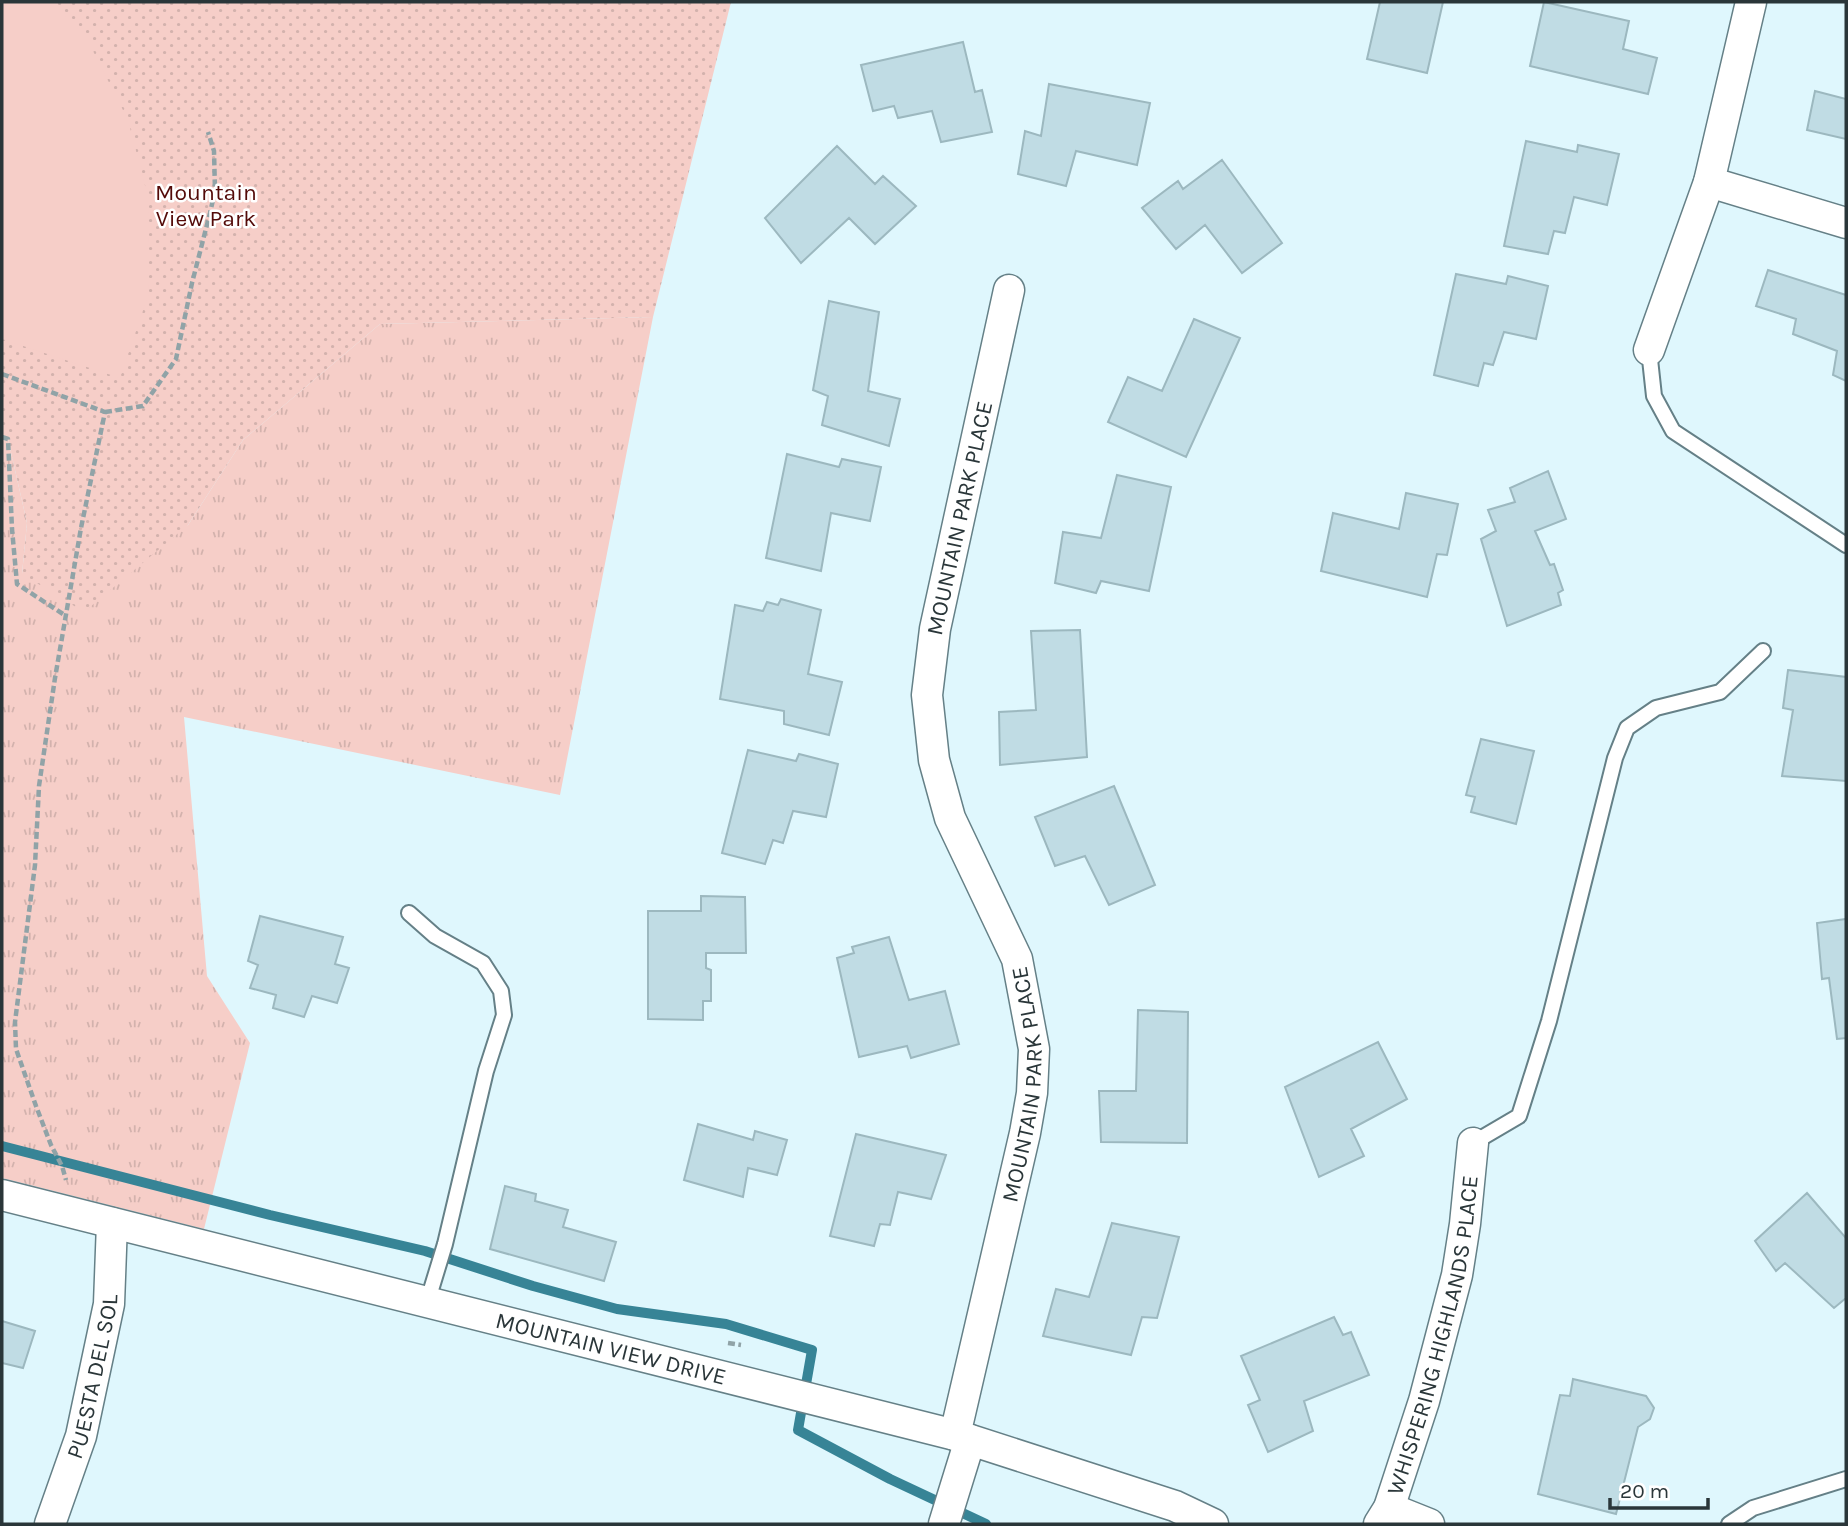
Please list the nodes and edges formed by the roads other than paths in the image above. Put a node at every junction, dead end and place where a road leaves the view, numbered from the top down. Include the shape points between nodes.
1 (1751, 2) edge
2 (1709, 182) junction
3 (1846, 223) edge
4 (1009, 290) dead end
5 (1649, 350) joint
6 (1846, 545) edge
7 (1763, 650) dead end
8 (409, 913) dead end
9 (1473, 1143) joint
10 (2, 1195) edge
11 (112, 1223) junction
12 (427, 1303) junction
13 (962, 1437) junction
14 (1846, 1479) edge
15 (1384, 1516) edge
16 (50, 1524) edge
17 (944, 1524) edge
18 (1213, 1524) edge
19 (1429, 1524) edge
20 (1729, 1524) edge

1 - 2 street
2 - 3 street
2 - 5 street
4 - 13 street, MOUNTAIN PARK PLACE via 935,629 927,695 934,760 950,818 1017,959 1034,1049 1032,1093
5 - 6 lane via 1654,396 1673,431
7 - 9 lane via 1720,692 1656,708 1627,728 1615,758 1549,1021 1519,1116
8 - 12 lane via 435,936 483,962 501,991 503,1015
9 - 15 street, WHISPERING HIGHLANDS PLACE via 1457,1275 1424,1401
10 - 11 street, MOUNTAIN VIEW DRIVE
11 - 12 street, MOUNTAIN VIEW DRIVE
11 - 16 street, PUESTA DEL SOL via 109,1304 81,1436
12 - 13 street, MOUNTAIN VIEW DRIVE
13 - 17 street, MOUNTAIN PARK PLACE
13 - 18 street, MOUNTAIN VIEW DRIVE via 1175,1506
14 - 20 lane via 1753,1508
15 - 19 street

